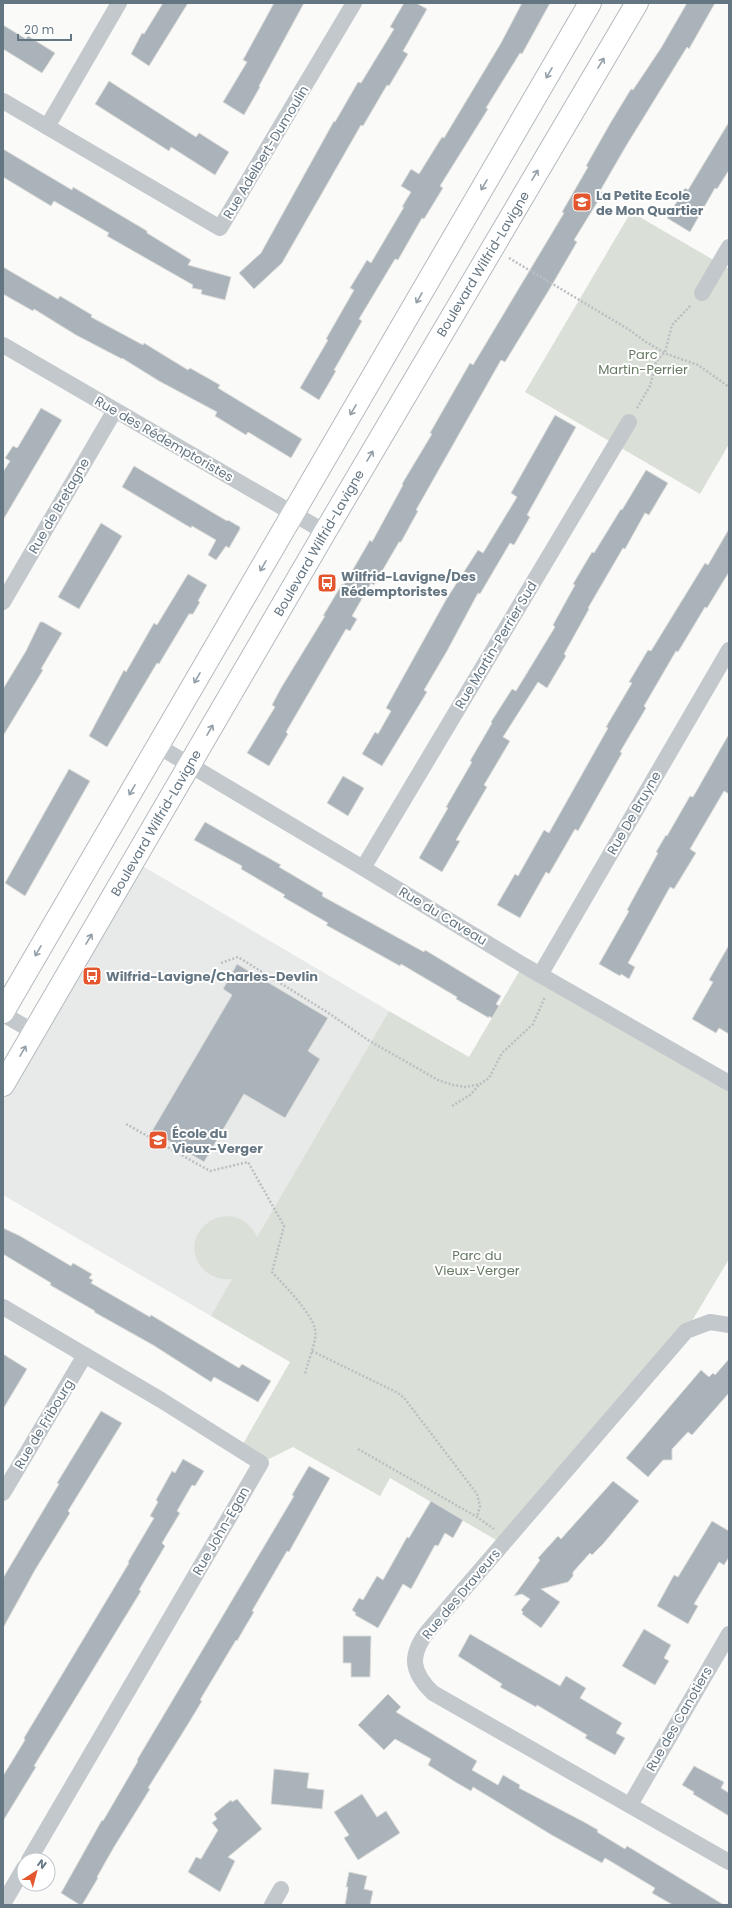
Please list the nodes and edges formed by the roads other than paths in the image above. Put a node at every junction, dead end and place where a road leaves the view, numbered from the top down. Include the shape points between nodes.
1 (119, 3) edge
2 (354, 3) edge
3 (590, 3) edge
4 (637, 3) edge
5 (3, 101) edge
6 (47, 127) junction
7 (729, 246) edge
8 (702, 292) road end
9 (3, 345) edge
10 (115, 410) junction
11 (629, 422) road end
12 (293, 514) junction
13 (324, 532) junction
14 (6, 592) edge
15 (729, 650) edge
16 (158, 746) junction
17 (190, 765) junction
18 (363, 868) junction
19 (540, 975) junction
20 (3, 1013) edge
21 (34, 1032) junction
22 (729, 1083) edge
23 (3, 1085) edge
24 (3, 1307) edge
25 (729, 1325) edge
26 (85, 1355) junction
27 (3, 1493) edge
28 (729, 1634) edge
29 (630, 1804) junction
30 (34, 1852) edge
31 (729, 1862) edge
32 (16, 1882) edge
33 (281, 1889) dead end
34 (3, 1904) edge
35 (272, 1905) edge

1 - 6 street
2 - 6 street, Rue Adelbert-Dumoulin via 220,228
3 -> 12 main road
13 -> 4 main road, Boulevard Wilfrid-Lavigne
5 - 6 street, Rue Adelbert-Dumoulin
7 - 8 street
9 - 10 street, Rue des Rédemptoristes
10 - 12 street, Rue des Rédemptoristes
10 - 14 street, Rue de Bretagne
11 - 18 street, Rue Martin-Perrier Sud
12 - 13 street, Rue des Rédemptoristes
12 -> 16 main road
17 -> 13 main road, Boulevard Wilfrid-Lavigne
15 - 19 street, Rue De Bruyne
16 - 17 street, Rue du Caveau
16 -> 20 main road
17 - 18 street, Rue du Caveau
21 -> 17 main road, Boulevard Wilfrid-Lavigne
18 - 19 street, Rue du Caveau
19 - 22 street, Rue du Caveau
20 - 21 street
23 -> 21 main road, Boulevard Wilfrid-Lavigne
24 - 26 street, Rue John-Egan
25 - 29 street, Rue des Draveurs via 710,1322 686,1331 420,1641 415,1652 417,1674 433,1693
26 - 27 street, Rue de Fribourg
26 - 30 street, Rue John-Egan via 261,1463
28 - 29 street, Rue des Canotiers
29 - 31 street, Rue des Draveurs
32 - 34 street
33 - 35 street

